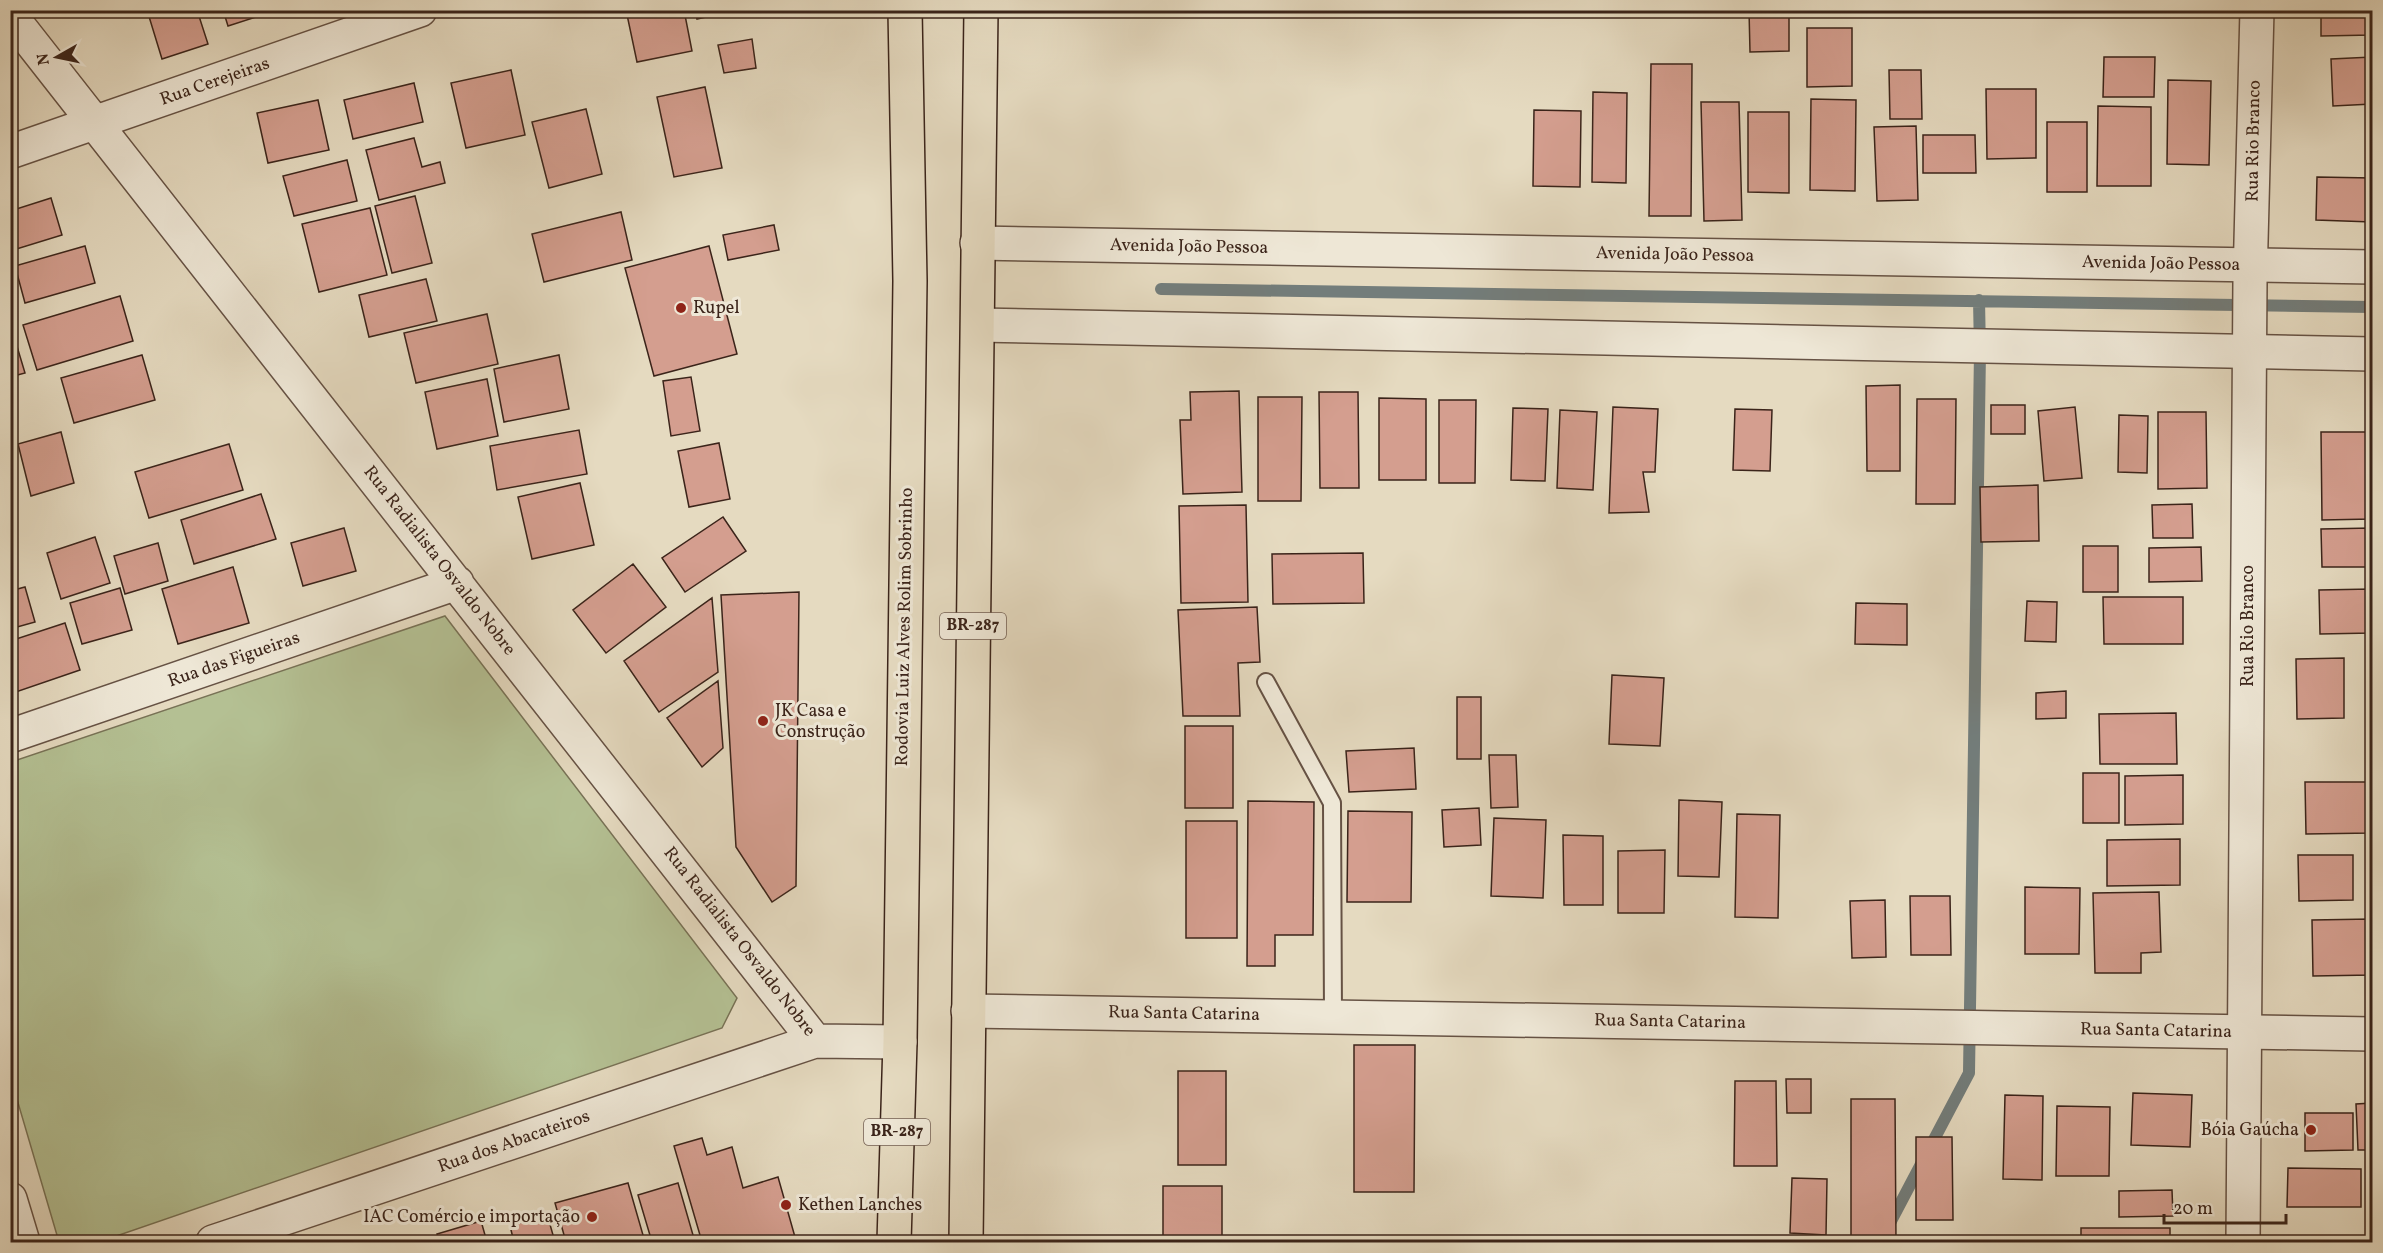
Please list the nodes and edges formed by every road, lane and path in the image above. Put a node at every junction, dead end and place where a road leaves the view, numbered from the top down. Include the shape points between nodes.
1 (420, 10) edge
2 (905, 10) edge
3 (981, 10) edge
4 (2257, 10) edge
5 (10, 15) edge
6 (96, 124) junction
7 (10, 152) edge
8 (977, 243) junction
9 (2373, 267) edge
10 (2250, 273) junction
11 (978, 326) junction
12 (2250, 343) junction
13 (2373, 354) edge
14 (457, 583) junction
15 (1266, 682) dead end
16 (10, 736) edge
17 (968, 1011) junction
18 (1333, 1017) junction
19 (2244, 1032) junction
20 (2373, 1034) edge
21 (815, 1041) junction
22 (900, 1042) junction
23 (10, 1199) edge
24 (891, 1236) edge
25 (23, 1242) edge
26 (213, 1242) edge
27 (966, 1242) edge
28 (2243, 1242) edge

1 - 6 street, Rua Cerejeiras
2 - 22 highway, Rodovia Luiz Alves Rolim Sobrinho / BR-287 via 910,281
3 - 8 highway, BR-287
4 - 10 street, Rua Rio Branco
5 - 6 street, Rua Radialista Osvaldo Nobre
6 - 7 street, Rua Cerejeiras
6 - 14 street, Rua Radialista Osvaldo Nobre
8 - 10 street, Avenida João Pessoa
8 - 11 highway, BR-287
9 - 10 street, Avenida João Pessoa
10 - 12 street, Rua Rio Branco
11 - 12 street
11 - 17 highway, BR-287
12 - 13 street
12 - 19 street, Rua Rio Branco
14 - 16 street, Rua das Figueiras
14 - 21 street, Rua Radialista Osvaldo Nobre
15 - 18 lane via 1332,803
17 - 18 street, Rua Santa Catarina
17 - 27 highway, BR-287
18 - 19 street, Rua Santa Catarina
19 - 20 street, Rua Santa Catarina
19 - 28 street, Rua Rio Branco
21 - 22 street, Rua Radialista Osvaldo Nobre
21 - 26 street, Rua dos Abacateiros
22 - 24 highway, Rodovia Luiz Alves Rolim Sobrinho / BR-287
23 - 25 street

